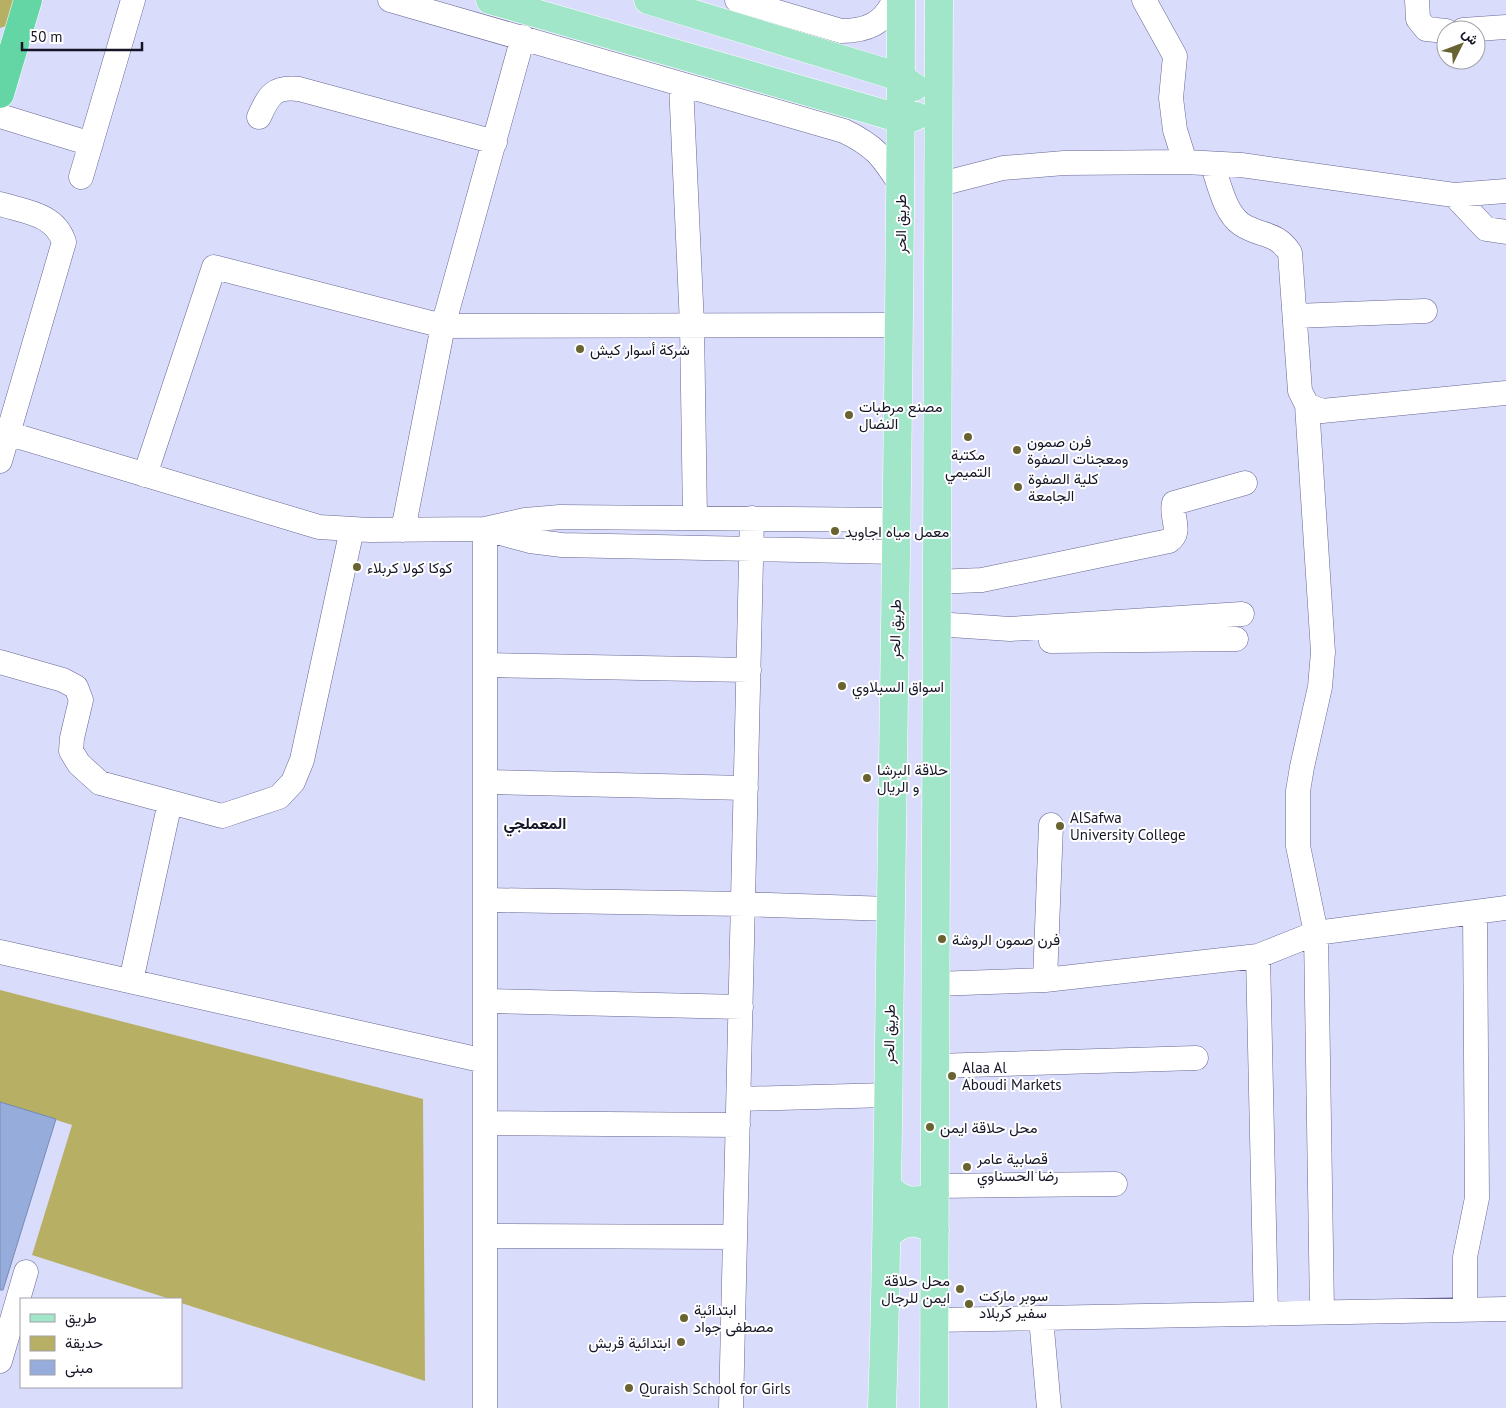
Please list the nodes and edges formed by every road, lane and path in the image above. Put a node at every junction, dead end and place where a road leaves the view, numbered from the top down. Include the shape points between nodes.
1 (28, 0) edge
2 (134, 0) edge
3 (390, 0) edge
4 (490, 0) edge
5 (648, 0) edge
6 (737, 0) edge
7 (894, 0) edge
8 (901, 0) edge
9 (939, 0) edge
10 (1144, 0) edge
11 (1417, 0) edge
12 (1506, 27) edge
13 (1486, 28) edge
14 (1436, 30) edge
15 (523, 37) junction
16 (8, 41) edge
17 (900, 72) junction
18 (1, 84) edge
19 (681, 84) junction
20 (936, 105) junction
21 (0, 116) edge
22 (259, 117) dead end
23 (900, 127) junction
24 (495, 142) junction
25 (91, 144) junction
26 (1185, 162) junction
27 (1212, 164) junction
28 (81, 177) dead end
29 (900, 184) junction
30 (937, 185) junction
31 (1506, 191) edge
32 (1454, 195) junction
33 (0, 204) edge
34 (1506, 232) edge
35 (1425, 311) dead end
36 (1295, 316) junction
37 (692, 325) junction
38 (900, 325) junction
39 (444, 326) junction
40 (937, 332) junction
41 (937, 369) junction
42 (900, 371) junction
43 (1506, 393) edge
44 (1307, 405) junction
45 (4, 433) edge
46 (0, 461) edge
47 (145, 475) junction
48 (1245, 483) dead end
49 (695, 518) junction
50 (752, 518) junction
51 (897, 520) junction
52 (352, 529) junction
53 (485, 529) junction
54 (403, 530) junction
55 (752, 548) junction
56 (897, 552) junction
57 (936, 582) junction
58 (1242, 614) dead end
59 (936, 624) junction
60 (1010, 629) junction
61 (1236, 639) dead end
62 (0, 662) edge
63 (485, 665) junction
64 (749, 670) junction
65 (485, 782) junction
66 (746, 788) junction
67 (170, 802) junction
68 (1051, 825) dead end
69 (485, 900) junction
70 (743, 904) junction
71 (1506, 908) edge
72 (890, 909) junction
73 (1476, 912) junction
74 (1316, 933) junction
75 (0, 952) edge
76 (1258, 956) junction
77 (1045, 980) junction
78 (131, 981) junction
79 (935, 984) junction
80 (485, 1001) junction
81 (741, 1008) junction
82 (1196, 1058) dead end
83 (485, 1061) junction
84 (935, 1066) junction
85 (888, 1095) junction
86 (739, 1098) junction
87 (485, 1123) junction
88 (738, 1125) junction
89 (1115, 1184) dead end
90 (888, 1187) junction
91 (935, 1190) junction
92 (935, 1231) junction
93 (888, 1235) junction
94 (485, 1236) junction
95 (735, 1237) junction
96 (26, 1272) dead end
97 (1506, 1309) edge
98 (1465, 1310) junction
99 (1322, 1312) junction
100 (1266, 1314) junction
101 (1042, 1318) junction
102 (934, 1320) junction
103 (0, 1361) edge
104 (485, 1408) edge
105 (731, 1408) edge
106 (882, 1408) edge
107 (934, 1408) edge
108 (1049, 1408) edge

1 - 16 highway
2 - 25 street
3 - 15 street
4 - 23 main road
5 - 17 main road
6 - 7 street via 841,31 858,31 875,24 889,11
8 - 17 main road, طريق الحر
9 - 20 main road
10 - 26 street via 1175,56 1171,98 1175,130
11 - 14 street via 1418,19 1426,29
12 - 13 street
15 - 19 street
15 - 24 street
16 - 18 highway
17 - 20 main road via 926,77
17 - 23 main road, طريق الحر
19 - 29 street via 844,131 865,141 881,155
19 - 37 street
20 - 23 main road via 932,134
20 - 30 main road
21 - 25 street
22 - 24 street via 266,101 285,87
23 - 29 main road, طريق الحر
24 - 39 street
25 - 28 street
26 - 27 street
26 - 30 street via 1064,163 1003,168
27 - 32 street via 1298,171
27 - 36 street via 1230,212 1241,224 1282,241 1290,253
29 - 38 main road, طريق الحر
30 - 40 main road
31 - 32 street
32 - 34 street via 1486,229
33 - 45 street via 51,220 60,230 64,242
35 - 36 street
36 - 44 street via 1300,391
37 - 38 street
37 - 39 street
37 - 49 street
38 - 40 main road via 917,336
38 - 42 main road, طريق الحر
39 - 47 street via 214,267
39 - 54 street
40 - 41 main road
41 - 42 main road via 918,363
41 - 57 main road
42 - 51 main road, طريق الحر
43 - 44 street via 1322,411
44 - 74 street via 1323,652 1320,687 1298,791 1298,846
45 - 46 street
45 - 47 street
47 - 52 street via 319,528
48 - 57 street via 1174,503 1177,532 1169,541 982,580
49 - 50 street
49 - 53 street via 560,517
50 - 51 street
50 - 55 street
51 - 56 main road, طريق الحر
52 - 54 street
52 - 67 street via 302,760 293,782 279,797 222,816
53 - 54 street
53 - 55 street via 546,544
53 - 63 street
55 - 56 street
55 - 64 street
56 - 72 main road, طريق الحر
57 - 59 main road
58 - 60 street
59 - 60 street
59 - 79 main road
60 - 61 street via 1029,642
62 - 67 street via 63,680 76,687 81,700 71,751 89,775 100,783
63 - 64 street
63 - 65 street
64 - 66 street
65 - 66 street
65 - 69 street
66 - 70 street
67 - 78 street
68 - 77 street
69 - 70 street
69 - 80 street
70 - 72 street
70 - 81 street
71 - 73 street
72 - 85 main road, طريق الحر
73 - 74 street
73 - 98 street via 1477,1198 1465,1257
74 - 76 street
74 - 99 street
75 - 78 street
76 - 77 street
76 - 100 street
77 - 79 street
78 - 83 street
79 - 84 main road
80 - 81 street
80 - 83 street
81 - 86 street
82 - 84 street
83 - 87 street
84 - 91 main road
85 - 86 street
85 - 90 main road, طريق الحر
86 - 88 street
87 - 88 street
87 - 94 street
88 - 95 street
89 - 91 street
90 - 91 main road via 910,1201 927,1199
90 - 93 main road, طريق الحر
91 - 92 main road
92 - 93 main road via 910,1222 894,1228
92 - 102 main road
93 - 106 main road, طريق الحر
94 - 95 street
94 - 104 street
95 - 105 street
96 - 103 street
97 - 98 street
98 - 99 street
99 - 100 street
100 - 101 street
101 - 102 street
101 - 108 street
102 - 107 main road

